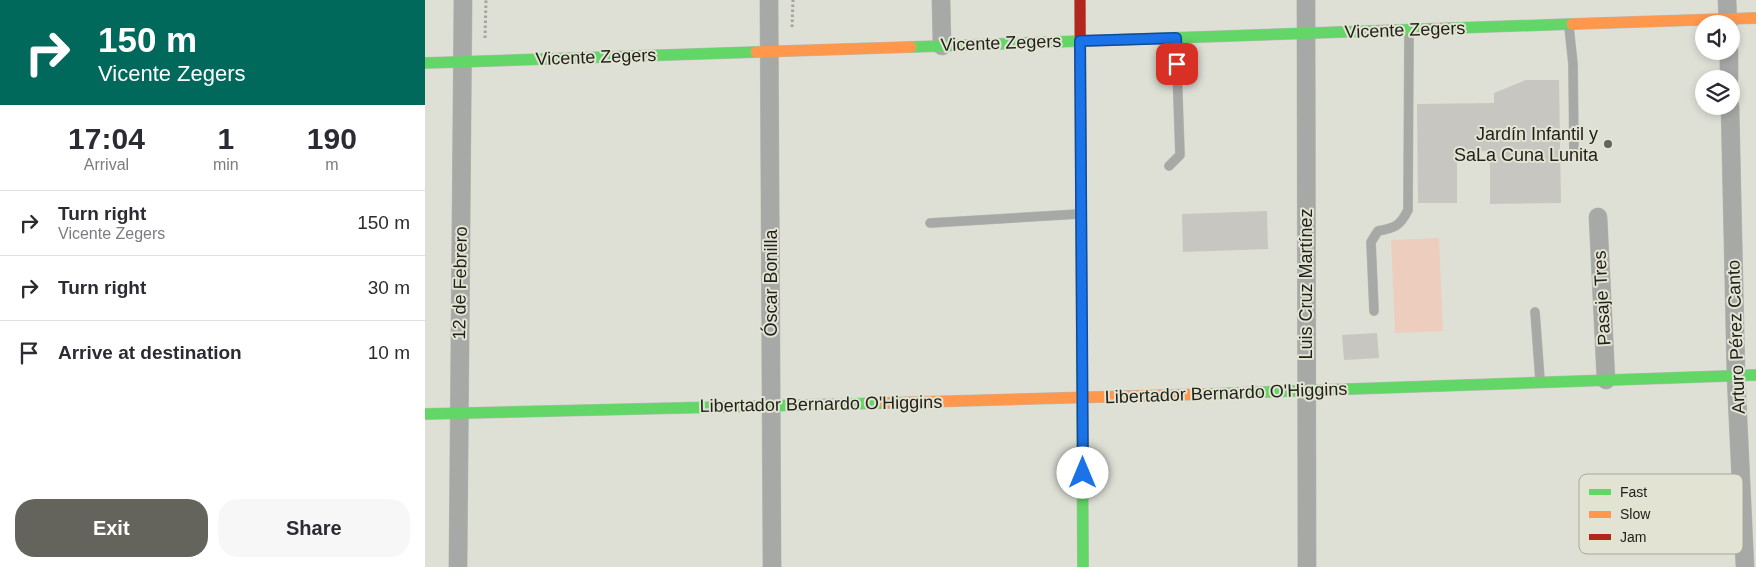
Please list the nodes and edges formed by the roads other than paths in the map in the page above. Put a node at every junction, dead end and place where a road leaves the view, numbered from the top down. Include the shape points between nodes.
1 (463, 0) edge
2 (769, 0) edge
3 (941, 0) edge
4 (1080, 0) edge
5 (1306, 0) edge
6 (1727, 0) edge
7 (1728, 15) edge
8 (1756, 18) edge
9 (1740, 20) edge
10 (1695, 22) edge
11 (1569, 24) junction
12 (1409, 29) junction
13 (1306, 33) junction
14 (1176, 38) junction
15 (1080, 41) junction
16 (943, 46) junction
17 (769, 51) junction
18 (462, 62) junction
19 (425, 63) edge
20 (1730, 115) edge
21 (1574, 152) dead end
22 (1169, 166) dead end
23 (1081, 214) junction
24 (1598, 216) dead end
25 (930, 223) dead end
26 (1374, 311) dead end
27 (1535, 312) dead end
28 (1756, 375) edge
29 (1736, 376) junction
30 (1606, 380) junction
31 (1540, 382) junction
32 (1307, 390) junction
33 (1082, 398) junction
34 (771, 406) junction
35 (425, 414) edge
36 (459, 414) junction
37 (1741, 474) edge
38 (1743, 525) edge
39 (458, 567) edge
40 (772, 567) edge
41 (1083, 567) edge
42 (1307, 567) edge
43 (1745, 567) edge

1 - 18 street, 12 de Febrero
2 - 17 street, Óscar Bonilla
3 - 16 street
4 - 15 main road
5 - 13 street, Luis Cruz Martínez
6 - 7 street
8 - 9 main road, Vicente Zegers
10 - 11 main road, Vicente Zegers
11 - 12 main road, Vicente Zegers
11 - 21 lane
12 - 13 main road, Vicente Zegers
12 - 26 lane via 1409,210 1402,222 1378,231 1371,242
13 - 14 main road, Vicente Zegers
13 - 32 street, Luis Cruz Martínez
14 - 15 main road, Vicente Zegers
14 - 22 lane via 1180,155
15 - 16 main road, Vicente Zegers
15 - 23 main road
16 - 17 main road, Vicente Zegers
17 - 18 main road, Vicente Zegers
17 - 34 street, Óscar Bonilla
18 - 19 main road, Vicente Zegers
18 - 36 street, 12 de Febrero
20 - 29 street, Arturo Pérez Canto
23 - 25 lane
23 - 33 main road
24 - 30 street, Pasaje Tres
27 - 31 lane
28 - 29 main road, Libertador Bernardo O'Higgins
29 - 30 main road, Libertador Bernardo O'Higgins
29 - 37 street, Arturo Pérez Canto
30 - 31 main road, Libertador Bernardo O'Higgins
31 - 32 main road, Libertador Bernardo O'Higgins
32 - 33 main road, Libertador Bernardo O'Higgins
32 - 42 street, Luis Cruz Martínez
33 - 34 main road, Libertador Bernardo O'Higgins
33 - 41 main road
34 - 36 main road, Libertador Bernardo O'Higgins
34 - 40 street, Óscar Bonilla
35 - 36 main road, Libertador Bernardo O'Higgins
36 - 39 street, 12 de Febrero
38 - 43 street, Arturo Pérez Canto

